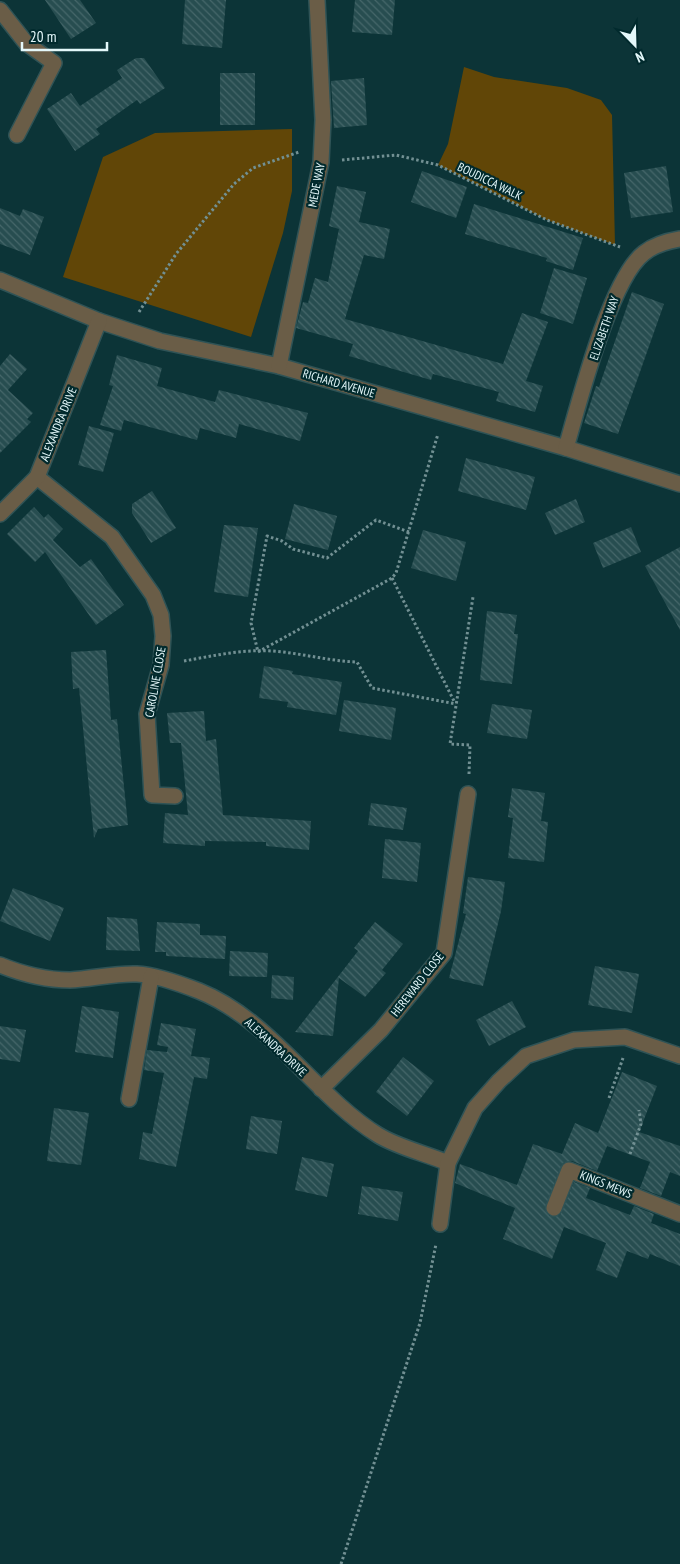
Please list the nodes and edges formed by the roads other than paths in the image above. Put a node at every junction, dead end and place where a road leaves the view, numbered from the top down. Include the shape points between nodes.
1 (317, 0) edge
2 (0, 10) edge
3 (17, 134) dead end
4 (680, 239) edge
5 (0, 280) edge
6 (99, 321) junction
7 (279, 366) junction
8 (566, 448) junction
9 (37, 477) junction
10 (680, 484) edge
11 (0, 514) edge
12 (468, 794) road end
13 (175, 796) dead end
14 (0, 965) edge
15 (150, 977) junction
16 (680, 1056) edge
17 (321, 1089) junction
18 (129, 1099) dead end
19 (448, 1163) junction
20 (554, 1208) dead end
21 (680, 1214) edge
22 (440, 1224) road end

1 - 7 street, MEDE WAY via 322,162
2 - 3 street via 26,43 54,63
4 - 8 street, ELIZABETH WAY via 644,253 619,285
5 - 6 street, RICHARD AVENUE
6 - 7 street, RICHARD AVENUE via 160,341
6 - 9 street, ALEXANDRA DRIVE
7 - 8 street, RICHARD AVENUE
8 - 10 street, RICHARD AVENUE
9 - 11 street, ALEXANDRA DRIVE
9 - 13 street, CAROLINE CLOSE via 112,537 153,595 161,615 163,636 161,665 147,714 152,795
12 - 17 street, HEREWARD CLOSE via 444,953 381,1030
14 - 15 street, ALEXANDRA DRIVE via 19,973 69,980 137,974
15 - 17 street, ALEXANDRA DRIVE via 200,992 234,1010 257,1026
15 - 18 street
16 - 19 street via 625,1037 574,1040 526,1056 475,1108
17 - 19 street, ALEXANDRA DRIVE via 379,1136
19 - 22 street
20 - 21 street, KINGS MEWS via 569,1170

